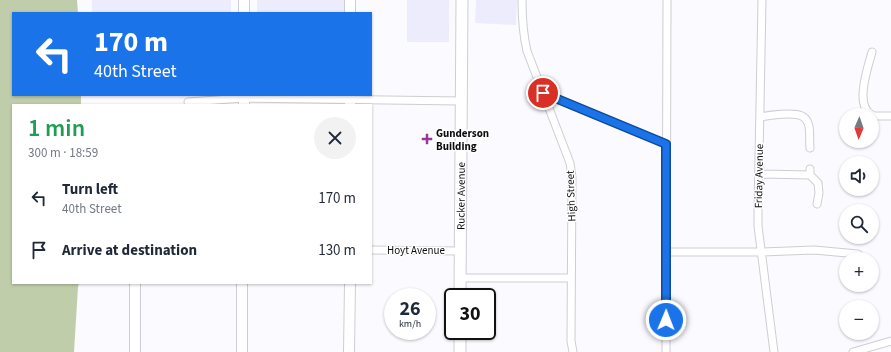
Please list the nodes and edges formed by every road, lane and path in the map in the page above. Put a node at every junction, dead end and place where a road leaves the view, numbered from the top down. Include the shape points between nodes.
1 (244, 0) edge
2 (350, 0) edge
3 (462, 0) edge
4 (522, 0) edge
5 (667, 0) edge
6 (762, 0) edge
7 (244, 12) edge
8 (350, 12) edge
9 (872, 52) dead end
10 (543, 93) junction
11 (244, 99) edge
12 (350, 100) edge
13 (461, 100) junction
14 (188, 102) dead end
15 (865, 108) edge
16 (879, 115) edge
17 (891, 116) edge
18 (760, 117) junction
19 (666, 144) junction
20 (810, 148) dead end
21 (759, 174) junction
22 (817, 204) dead end
23 (372, 250) edge
24 (460, 251) junction
25 (666, 252) junction
26 (761, 252) junction
27 (839, 252) edge
28 (460, 278) junction
29 (571, 278) junction
30 (136, 284) edge
31 (242, 284) edge
32 (350, 284) edge
33 (460, 288) edge
34 (460, 340) edge
35 (891, 341) edge
36 (135, 352) edge
37 (242, 352) edge
38 (350, 352) edge
39 (460, 352) edge
40 (573, 352) edge
41 (666, 352) edge
42 (774, 352) edge
43 (853, 352) edge

1 - 7 street
2 - 8 street
3 - 13 main road, Rucker Avenue
4 - 10 street, High Street via 527,52
5 - 19 street
6 - 18 street, Friday Avenue
9 - 15 street via 865,78
10 - 19 street
10 - 29 street, High Street via 570,163
11 - 12 street
11 - 14 street
12 - 13 street
13 - 24 main road, Rucker Avenue
16 - 17 street
18 - 20 street via 774,114 803,116 809,127
18 - 21 street, Friday Avenue
19 - 25 street
21 - 22 street via 810,172 818,182
21 - 26 street, Friday Avenue via 758,226
23 - 24 street, Hoyt Avenue
24 - 28 main road, Rucker Avenue
25 - 26 street
25 - 41 street
26 - 27 street via 814,250
26 - 42 street, Friday Avenue
28 - 29 street
28 - 33 main road, Rucker Avenue
29 - 40 street, High Street
30 - 36 street
31 - 37 street
32 - 38 street
34 - 39 main road
35 - 43 street

